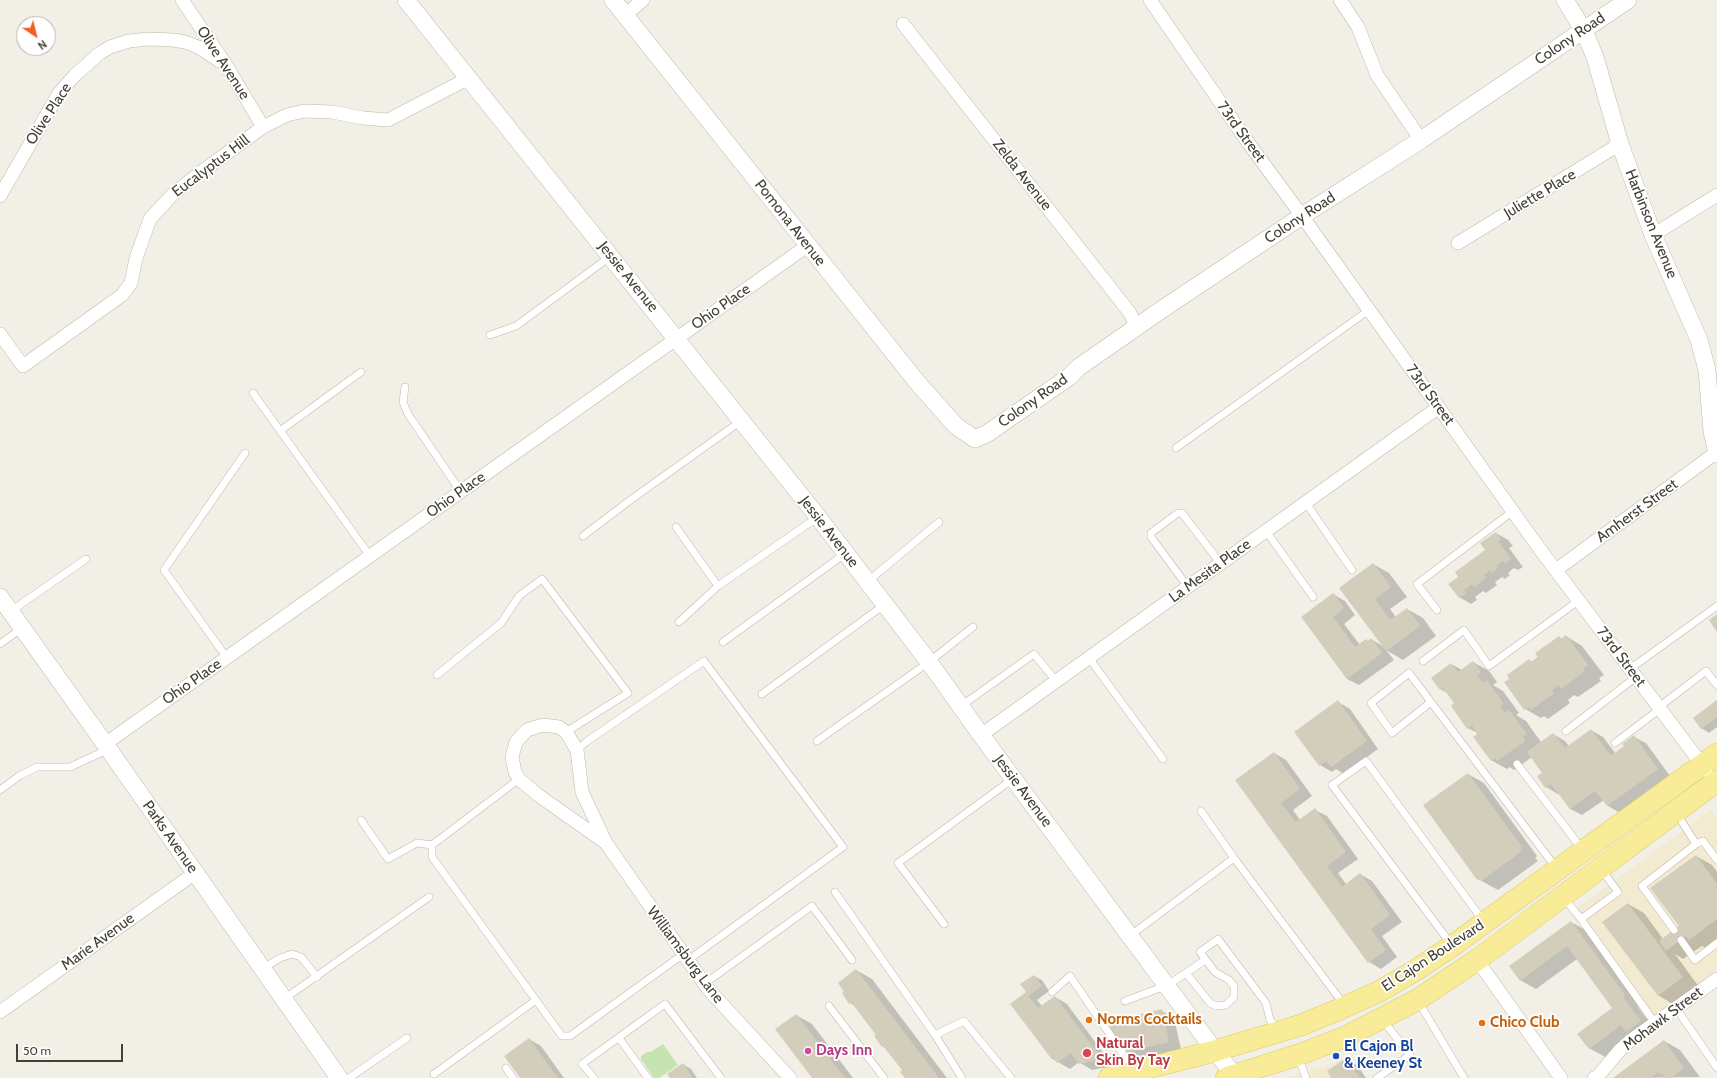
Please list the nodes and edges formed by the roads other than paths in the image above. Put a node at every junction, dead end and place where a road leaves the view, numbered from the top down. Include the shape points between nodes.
1 (182, 0) edge
2 (406, 0) edge
3 (613, 0) edge
4 (643, 0) edge
5 (1150, 0) edge
6 (1340, 0) edge
7 (1565, 0) edge
8 (1628, 0) edge
9 (625, 14) junction
10 (903, 24) dead end
11 (1584, 31) junction
12 (226, 65) junction
13 (469, 78) junction
14 (263, 127) junction
15 (1421, 140) junction
16 (1620, 144) junction
17 (1717, 195) edge
18 (0, 196) edge
19 (1302, 216) junction
20 (1653, 235) junction
21 (1458, 243) dead end
22 (807, 246) junction
23 (611, 256) junction
24 (1369, 310) junction
25 (1137, 328) junction
26 (0, 334) edge
27 (490, 335) dead end
28 (677, 338) junction
29 (361, 372) dead end
30 (405, 387) dead end
31 (253, 393) dead end
32 (1439, 407) junction
33 (741, 421) junction
34 (280, 431) junction
35 (975, 439) joint
36 (1176, 448) dead end
37 (246, 453) dead end
38 (1717, 453) edge
39 (461, 492) junction
40 (1306, 503) junction
41 (1513, 511) junction
42 (818, 516) junction
43 (939, 522) dead end
44 (676, 527) dead end
45 (1266, 531) junction
46 (583, 536) dead end
47 (846, 553) junction
48 (370, 556) junction
49 (86, 559) dead end
50 (1221, 564) junction
51 (1352, 570) dead end
52 (1556, 570) junction
53 (867, 582) junction
54 (718, 586) junction
55 (1188, 587) junction
56 (0, 596) edge
57 (1313, 597) dead end
58 (1578, 601) junction
59 (884, 605) junction
60 (1717, 606) edge
61 (1437, 610) dead end
62 (11, 612) junction
63 (679, 622) dead end
64 (973, 627) dead end
65 (22, 628) junction
66 (723, 642) dead end
67 (0, 644) edge
68 (227, 658) junction
69 (1089, 658) junction
70 (1423, 661) dead end
71 (928, 662) junction
72 (1633, 673) junction
73 (437, 676) dead end
74 (1056, 681) junction
75 (1717, 685) edge
76 (762, 694) dead end
77 (1431, 702) junction
78 (960, 706) junction
79 (1660, 708) junction
80 (1566, 731) dead end
81 (566, 732) junction
82 (981, 735) junction
83 (817, 741) dead end
84 (1615, 743) dead end
85 (107, 746) junction
86 (578, 750) junction
87 (1163, 759) dead end
88 (1710, 759) edge
89 (1517, 764) dead end
90 (1014, 778) junction
91 (518, 779) junction
92 (1716, 783) edge
93 (0, 790) edge
94 (1201, 811) dead end
95 (1676, 812) junction
96 (361, 820) dead end
97 (606, 843) junction
98 (432, 844) junction
99 (1696, 844) junction
100 (1583, 851) junction
101 (1234, 858) junction
102 (1717, 860) edge
103 (1600, 868) junction
104 (1557, 869) junction
105 (195, 872) junction
106 (835, 892) dead end
107 (1563, 896) junction
108 (429, 897) dead end
109 (1581, 919) junction
110 (1484, 923) junction
111 (944, 924) dead end
112 (1674, 930) dead end
113 (1131, 935) junction
114 (1681, 940) dead end
115 (1717, 943) edge
116 (1452, 946) junction
117 (685, 958) junction
118 (852, 960) dead end
119 (1205, 960) junction
120 (1477, 960) junction
121 (262, 969) junction
122 (1186, 973) junction
123 (316, 977) junction
124 (1717, 979) edge
125 (704, 984) junction
126 (1168, 985) junction
127 (1052, 992) dead end
128 (284, 1000) junction
129 (536, 1000) junction
130 (1418, 1000) junction
131 (1125, 1001) dead end
132 (830, 1006) dead end
133 (1346, 1007) junction
134 (1676, 1008) junction
135 (0, 1012) edge
136 (1382, 1019) junction
137 (1655, 1023) junction
138 (1280, 1031) junction
139 (935, 1035) junction
140 (407, 1038) dead end
141 (619, 1038) junction
142 (1215, 1051) junction
143 (1298, 1055) junction
144 (506, 1068) dead end
145 (1717, 1068) edge
146 (1135, 1072) junction
147 (434, 1074) dead end
148 (338, 1077) edge
149 (1232, 1077) edge
150 (513, 1078) edge
151 (594, 1078) edge
152 (648, 1078) edge
153 (720, 1078) edge
154 (790, 1078) edge
155 (884, 1078) edge
156 (962, 1078) edge
157 (1011, 1078) edge
158 (1109, 1078) edge
159 (1306, 1078) edge
160 (1377, 1078) edge
161 (1464, 1078) edge
162 (1561, 1078) edge
163 (1594, 1078) edge

1 - 12 street, Olive Avenue
2 - 13 street, Jessie Avenue
3 - 9 street, Pomona Avenue
4 - 9 street
5 - 19 street, 73rd Street
6 - 15 street via 1358,27 1377,75
7 - 11 street, Harbinson Avenue
8 - 11 street, Colony Road
9 - 22 street, Pomona Avenue
10 - 25 street, Zelda Avenue via 1130,313
11 - 15 street, Colony Road
11 - 16 street, Harbinson Avenue via 1595,57
12 - 14 street, Olive Avenue
12 - 18 street, Olive Place via 198,47 172,40 129,40 100,53 59,93
13 - 14 street, Eucalyptus Hill via 388,120 304,111 287,115
13 - 23 street, Jessie Avenue
14 - 26 street, Eucalyptus Hill via 173,194 150,219 136,258 131,283 122,296 23,366
15 - 19 street, Colony Road
16 - 20 street, Harbinson Avenue
16 - 21 street, Juliette Place
17 - 20 street
19 - 24 street, 73rd Street
19 - 25 street, Colony Road
20 - 38 street, Harbinson Avenue via 1694,326 1703,354
22 - 28 street, Ohio Place
22 - 35 street, Pomona Avenue via 921,388 956,426
23 - 27 lane via 516,326
23 - 28 street, Jessie Avenue
24 - 32 street, 73rd Street
24 - 36 lane
25 - 35 street, Colony Road via 1080,367 1070,377 988,433
28 - 33 street, Jessie Avenue
28 - 39 street, Ohio Place
29 - 34 lane
30 - 39 lane via 403,402 408,414
31 - 34 lane
32 - 40 street, La Mesita Place
32 - 41 street, 73rd Street
33 - 42 street, Jessie Avenue
33 - 46 lane
34 - 48 lane
37 - 68 lane via 164,570
38 - 52 street, Amherst Street
39 - 48 street, Ohio Place
40 - 45 street, La Mesita Place
40 - 51 lane
41 - 52 street, 73rd Street
41 - 61 lane via 1417,584
42 - 47 street, Jessie Avenue
42 - 54 lane
43 - 53 lane
44 - 54 lane
45 - 50 street, La Mesita Place
45 - 57 lane
47 - 53 street, Jessie Avenue
47 - 66 lane
48 - 68 street, Ohio Place
49 - 62 lane
50 - 55 street, La Mesita Place
50 - 55 lane via 1182,513 1178,513 1150,537
52 - 58 street, 73rd Street
53 - 59 street, Jessie Avenue
54 - 63 lane
55 - 69 street, La Mesita Place
56 - 62 street, Parks Avenue
58 - 70 lane via 1490,666 1464,630
58 - 72 street, 73rd Street
59 - 71 street, Jessie Avenue
59 - 76 lane
60 - 72 lane
62 - 65 street, Parks Avenue
64 - 71 lane
65 - 67 lane
65 - 85 street, Parks Avenue
68 - 85 street, Ohio Place
69 - 74 street, La Mesita Place
69 - 87 lane
71 - 78 street, Jessie Avenue
71 - 83 lane
72 - 79 street, 73rd Street
72 - 80 lane
73 - 81 lane via 501,623 519,596 542,578 628,693
74 - 78 lane via 1034,654
74 - 82 street, La Mesita Place
75 - 79 lane via 1706,671
77 - 77 lane via 1409,673 1371,703 1392,733
77 - 104 lane
78 - 82 street, Jessie Avenue
79 - 84 lane
79 - 88 street, 73rd Street
81 - 86 street, Williamsburg Lane
81 - 91 street via 559,727 543,725 534,727 521,736 516,742 512,757 514,772
82 - 90 street, Jessie Avenue
85 - 93 lane via 70,767 37,767
85 - 105 street, Parks Avenue
86 - 97 street, Williamsburg Lane via 582,792
86 - 117 lane via 704,660 843,847
88 - 92 street, 73rd Street
88 - 100 main road, El Cajon Boulevard
89 - 100 lane
90 - 111 lane via 898,863
90 - 113 street, Jessie Avenue
91 - 97 street, Williamsburg Lane
91 - 98 lane
92 - 95 main road, El Cajon Boulevard
94 - 101 lane
95 - 99 lane
95 - 103 main road, El Cajon Boulevard
96 - 98 lane via 388,859 417,843
97 - 117 street, Williamsburg Lane
98 - 129 lane via 432,857
99 - 102 lane via 1703,841
99 - 112 lane via 1642,886
100 - 104 main road, El Cajon Boulevard
101 - 113 lane
101 - 133 lane
103 - 107 main road, El Cajon Boulevard
103 - 109 lane via 1618,892
104 - 110 main road, El Cajon Boulevard
105 - 121 street, Parks Avenue
105 - 135 street, Marie Avenue
106 - 139 lane
107 - 109 lane
107 - 120 main road, El Cajon Boulevard
108 - 123 lane
109 - 137 lane
110 - 116 main road, El Cajon Boulevard
110 - 116 lane via 1366,761 1332,786
113 - 126 street, Jessie Avenue
114 - 115 lane via 1695,960
116 - 133 main road, El Cajon Boulevard via 1380,991
117 - 125 street, Williamsburg Lane
117 - 129 lane via 570,1036 562,1036
118 - 125 lane via 812,906
119 - 122 lane
119 - 122 lane via 1215,972 1234,986 1234,997 1226,1005 1216,1006 1210,1003
119 - 138 lane via 1200,952 1218,939 1266,1003 1270,1020
120 - 130 main road, El Cajon Boulevard
120 - 162 street
121 - 123 lane via 292,954 301,957
121 - 128 street, Parks Avenue
122 - 126 lane
123 - 128 lane
124 - 134 street, Mohawk Street
125 - 154 street, Williamsburg Lane
126 - 131 lane
126 - 142 street, Jessie Avenue
127 - 146 lane via 1070,976
128 - 148 street, Parks Avenue
129 - 147 lane
130 - 136 main road, El Cajon Boulevard
130 - 161 lane
132 - 155 lane
133 - 138 main road, El Cajon Boulevard
134 - 137 street, Mohawk Street
134 - 145 lane
136 - 143 main road, El Cajon Boulevard via 1345,1038
136 - 160 lane via 1410,1055
137 - 163 street, Mohawk Street via 1620,1050
138 - 142 main road, El Cajon Boulevard
139 - 156 lane
139 - 157 lane via 964,1021
140 - 148 lane
141 - 151 lane via 582,1064
141 - 152 lane
141 - 153 lane via 665,1004
142 - 146 main road, El Cajon Boulevard
142 - 149 street, Jessie Avenue
143 - 149 main road, El Cajon Boulevard
143 - 159 lane
144 - 150 lane
146 - 158 main road, El Cajon Boulevard

